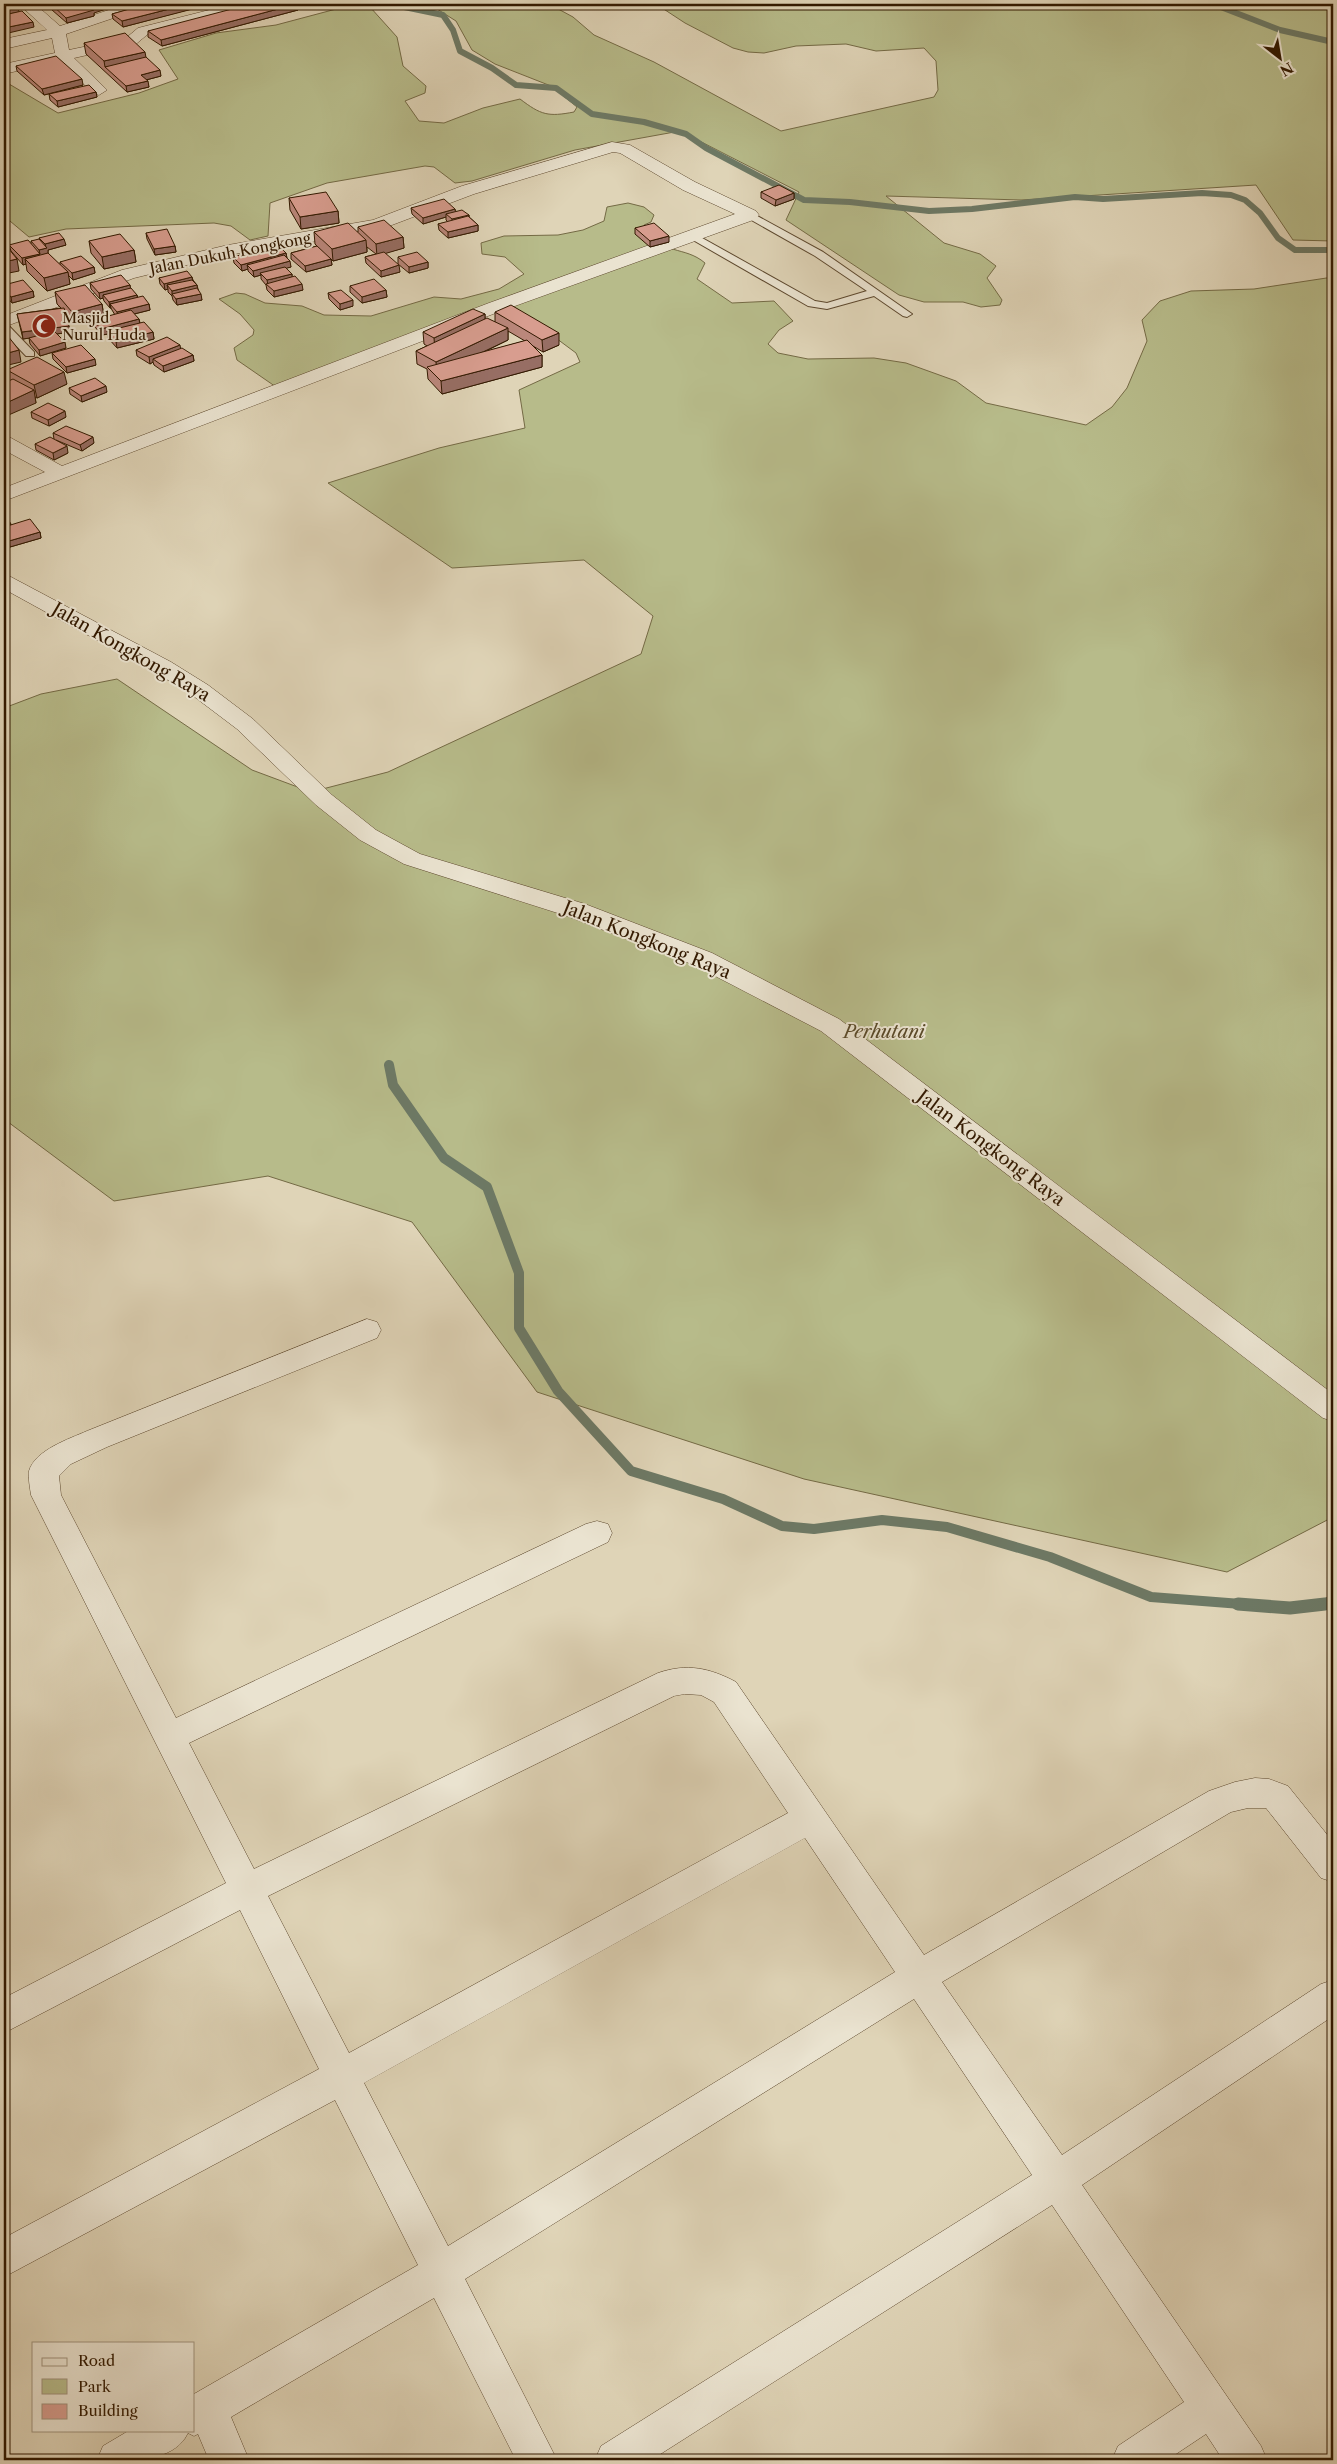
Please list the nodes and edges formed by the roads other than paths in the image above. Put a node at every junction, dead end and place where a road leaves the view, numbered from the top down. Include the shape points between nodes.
1 (26, 4) edge
2 (141, 4) edge
3 (250, 4) edge
4 (58, 32) junction
5 (4, 44) edge
6 (63, 56) junction
7 (4, 70) edge
8 (99, 90) dead end
9 (750, 215) junction
10 (691, 236) junction
11 (876, 292) junction
12 (907, 314) dead end
13 (6, 319) edge
14 (30, 354) dead end
15 (4, 442) edge
16 (61, 473) junction
17 (4, 495) edge
18 (4, 581) edge
19 (367, 1330) dead end
20 (1333, 1410) edge
21 (597, 1533) dead end
22 (169, 1738) junction
23 (810, 1818) junction
24 (1333, 1867) edge
25 (245, 1890) junction
26 (918, 1977) junction
27 (1333, 1996) edge
28 (4, 2016) edge
29 (341, 2077) junction
30 (1056, 2180) junction
31 (4, 2258) edge
32 (440, 2273) junction
33 (1211, 2407) junction
34 (200, 2412) edge
35 (166, 2432) edge
36 (117, 2460) edge
37 (229, 2460) edge
38 (537, 2460) edge
39 (615, 2460) edge
40 (1132, 2460) edge
41 (1248, 2460) edge

1 - 4 street
2 - 4 street
3 - 6 street via 143,31 131,41
4 - 5 street
4 - 6 street
6 - 7 street
6 - 8 street
9 - 10 street
9 - 11 lane via 819,254
9 - 13 street, Jalan Dukuh Kongkong via 689,186 624,148 601,149 461,192 378,224 228,250 128,274
10 - 11 lane via 812,304 827,306
10 - 16 street via 495,307
11 - 12 lane
13 - 14 lane
15 - 16 street
16 - 17 street
18 - 20 street, Jalan Kongkong Raya via 200,690 245,724 324,800 368,835 412,859 576,910 703,959 830,1024
19 - 22 street via 97,1439 60,1456 44,1472 46,1495
21 - 22 street
22 - 25 street
23 - 25 street via 725,1692 707,1681 688,1679 669,1683
23 - 26 street
23 - 29 street
24 - 26 street via 1276,1796 1262,1791 1244,1793 1221,1802
25 - 28 street
25 - 29 street
26 - 30 street
26 - 32 street
27 - 30 street
29 - 31 street
29 - 32 street
30 - 33 street
30 - 39 street
32 - 34 street
32 - 38 street
33 - 40 street
33 - 41 street
34 - 37 street
35 - 36 street

